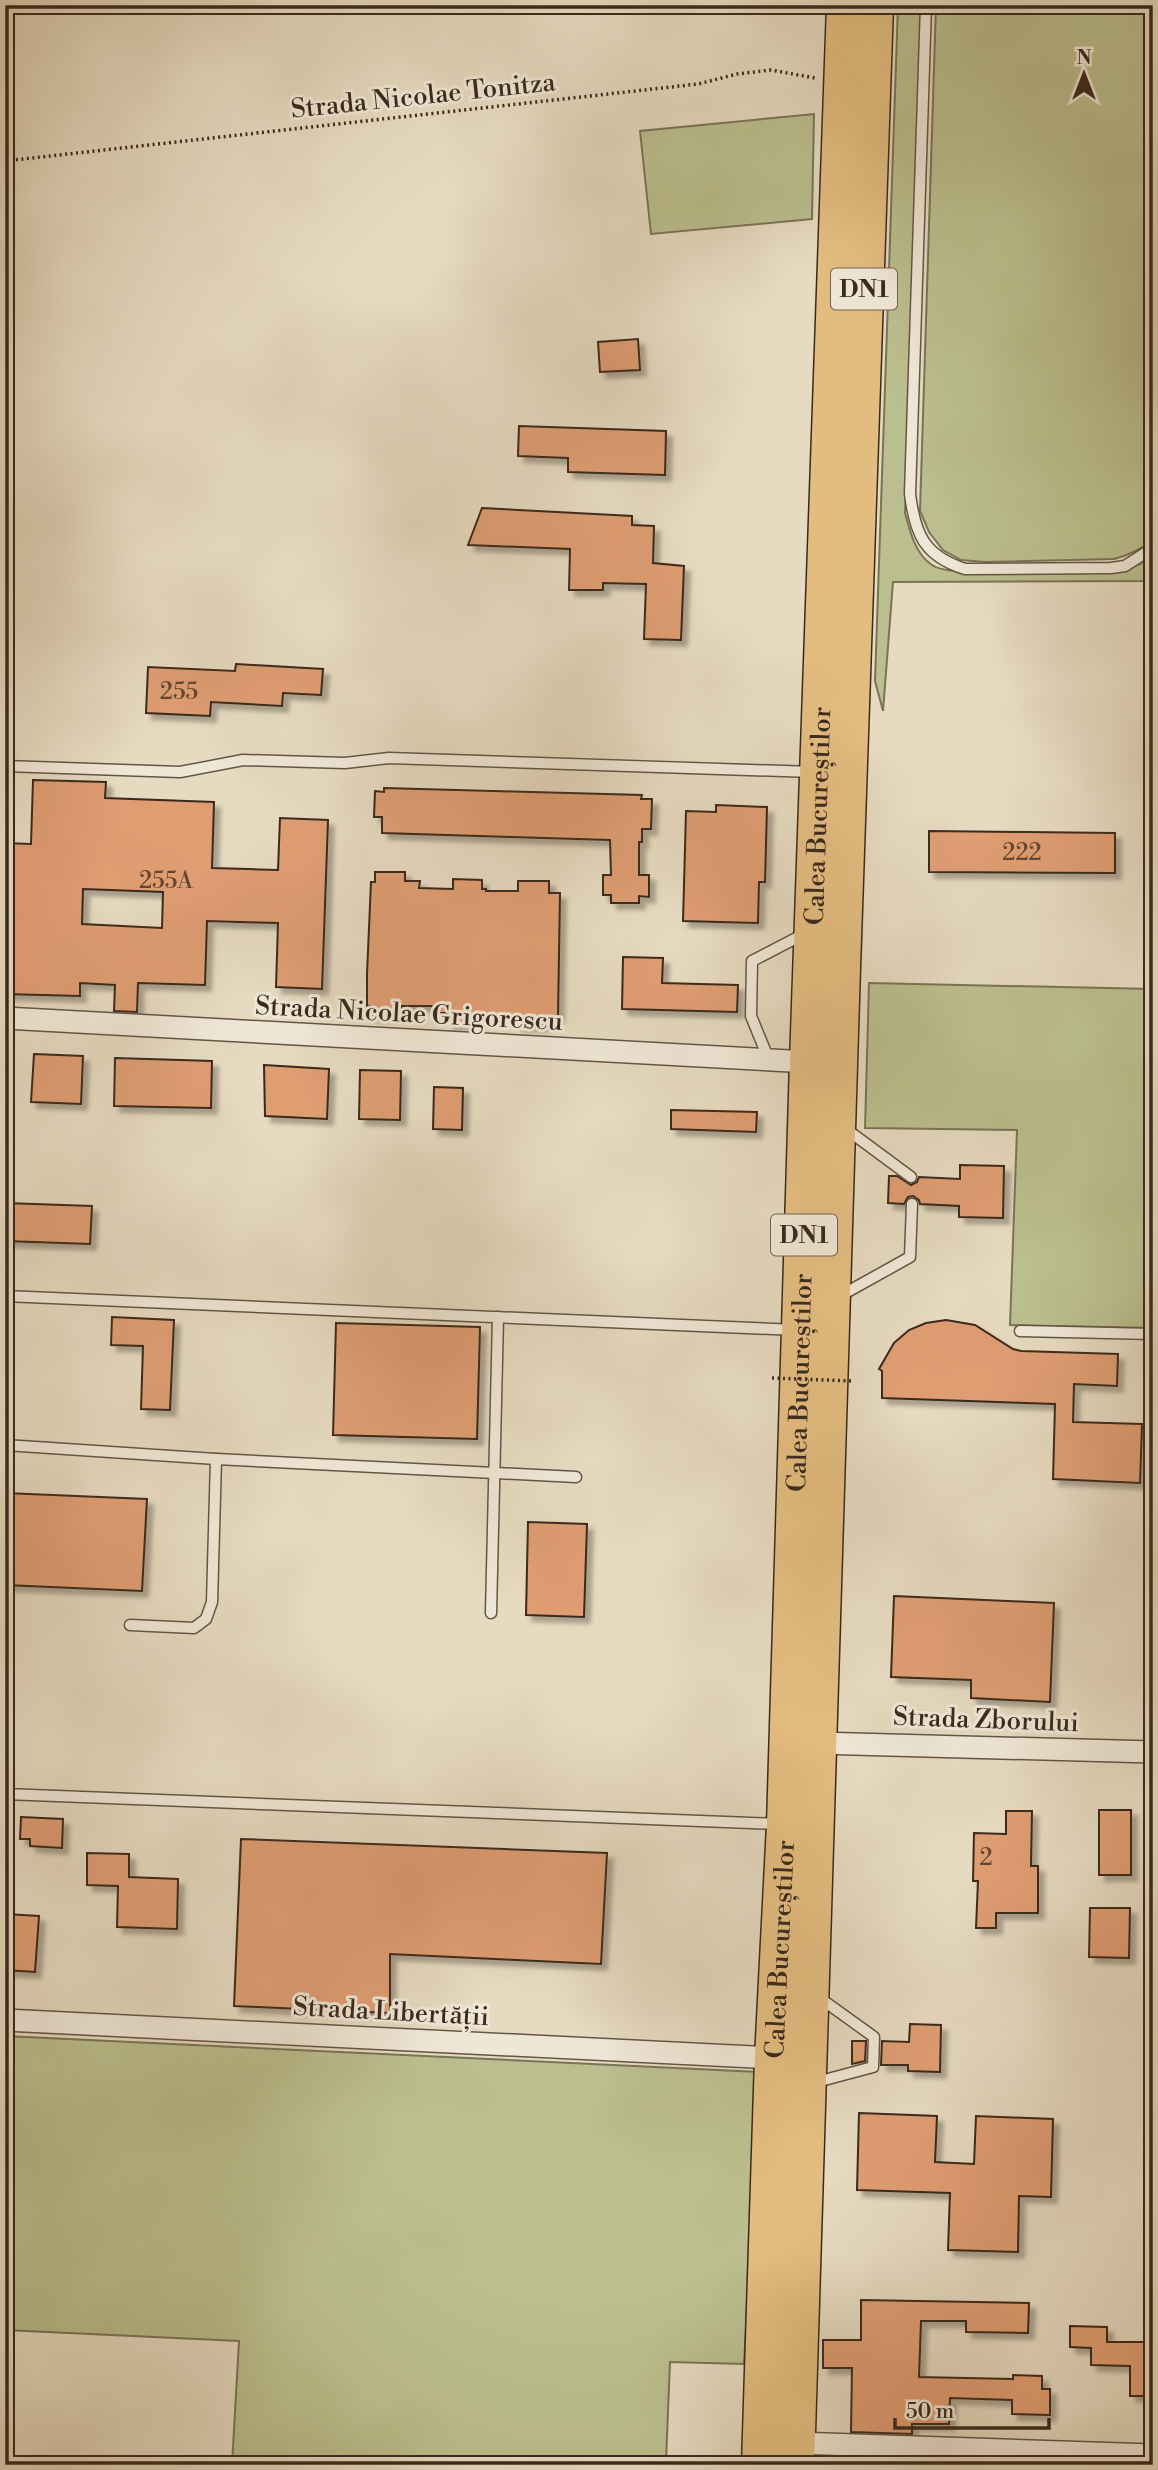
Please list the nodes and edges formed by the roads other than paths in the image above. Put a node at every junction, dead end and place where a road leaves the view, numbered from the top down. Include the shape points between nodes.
1 (846, 5) edge
2 (874, 5) edge
3 (926, 5) edge
4 (1153, 548) edge
5 (5, 766) edge
6 (820, 772) junction
7 (815, 929) junction
8 (5, 1018) edge
9 (769, 1060) junction
10 (809, 1062) junction
11 (836, 1122) junction
12 (911, 1177) dead end
13 (912, 1204) dead end
14 (5, 1296) edge
15 (832, 1301) junction
16 (498, 1317) junction
17 (801, 1330) junction
18 (1020, 1331) dead end
19 (1153, 1334) edge
20 (5, 1445) edge
21 (216, 1459) junction
22 (494, 1473) junction
23 (576, 1477) dead end
24 (491, 1612) dead end
25 (130, 1626) dead end
26 (1153, 1661) edge
27 (817, 1743) junction
28 (1152, 1752) edge
29 (5, 1794) edge
30 (786, 1825) junction
31 (810, 1991) junction
32 (5, 2020) edge
33 (774, 2058) junction
34 (807, 2084) junction
35 (795, 2454) edge
36 (1153, 2455) edge
37 (761, 2465) edge

1 - 6 highway, Calea Bucureștilor / DN1
2 - 11 highway, Calea Bucureștilor / DN1
3 - 4 lane via 910,494 920,537 947,563 965,569 1111,568 1125,566
5 - 6 lane via 180,772 243,760 345,763 389,758
6 - 7 highway, Calea Bucureștilor / DN1
7 - 9 lane via 752,961 751,1016
7 - 10 highway, Calea Bucureștilor / DN1
8 - 9 street, Strada Nicolae Grigorescu
9 - 10 street, Strada Nicolae Grigorescu
10 - 17 highway, Calea Bucureștilor / DN1
11 - 12 lane
11 - 15 highway, Calea Bucureștilor / DN1
13 - 15 lane via 910,1257
14 - 16 lane
15 - 27 highway, Calea Bucureștilor / DN1
16 - 17 lane
16 - 22 lane
17 - 30 highway, Calea Bucureștilor / DN1
18 - 19 lane
20 - 21 lane
21 - 22 lane
21 - 25 lane via 212,1602 206,1619 194,1628
22 - 23 lane
22 - 24 lane
26 - 28 lane
27 - 28 street, Strada Zborului
27 - 31 highway, Calea Bucureștilor / DN1
29 - 30 lane
30 - 33 highway, Calea Bucureștilor / DN1
31 - 34 highway, Calea Bucureștilor / DN1
31 - 34 lane via 874,2037 874,2047 873,2067
32 - 33 street, Strada Libertății
33 - 37 highway, Calea Bucureștilor / DN1
34 - 35 highway, Calea Bucureștilor / DN1
35 - 36 street

